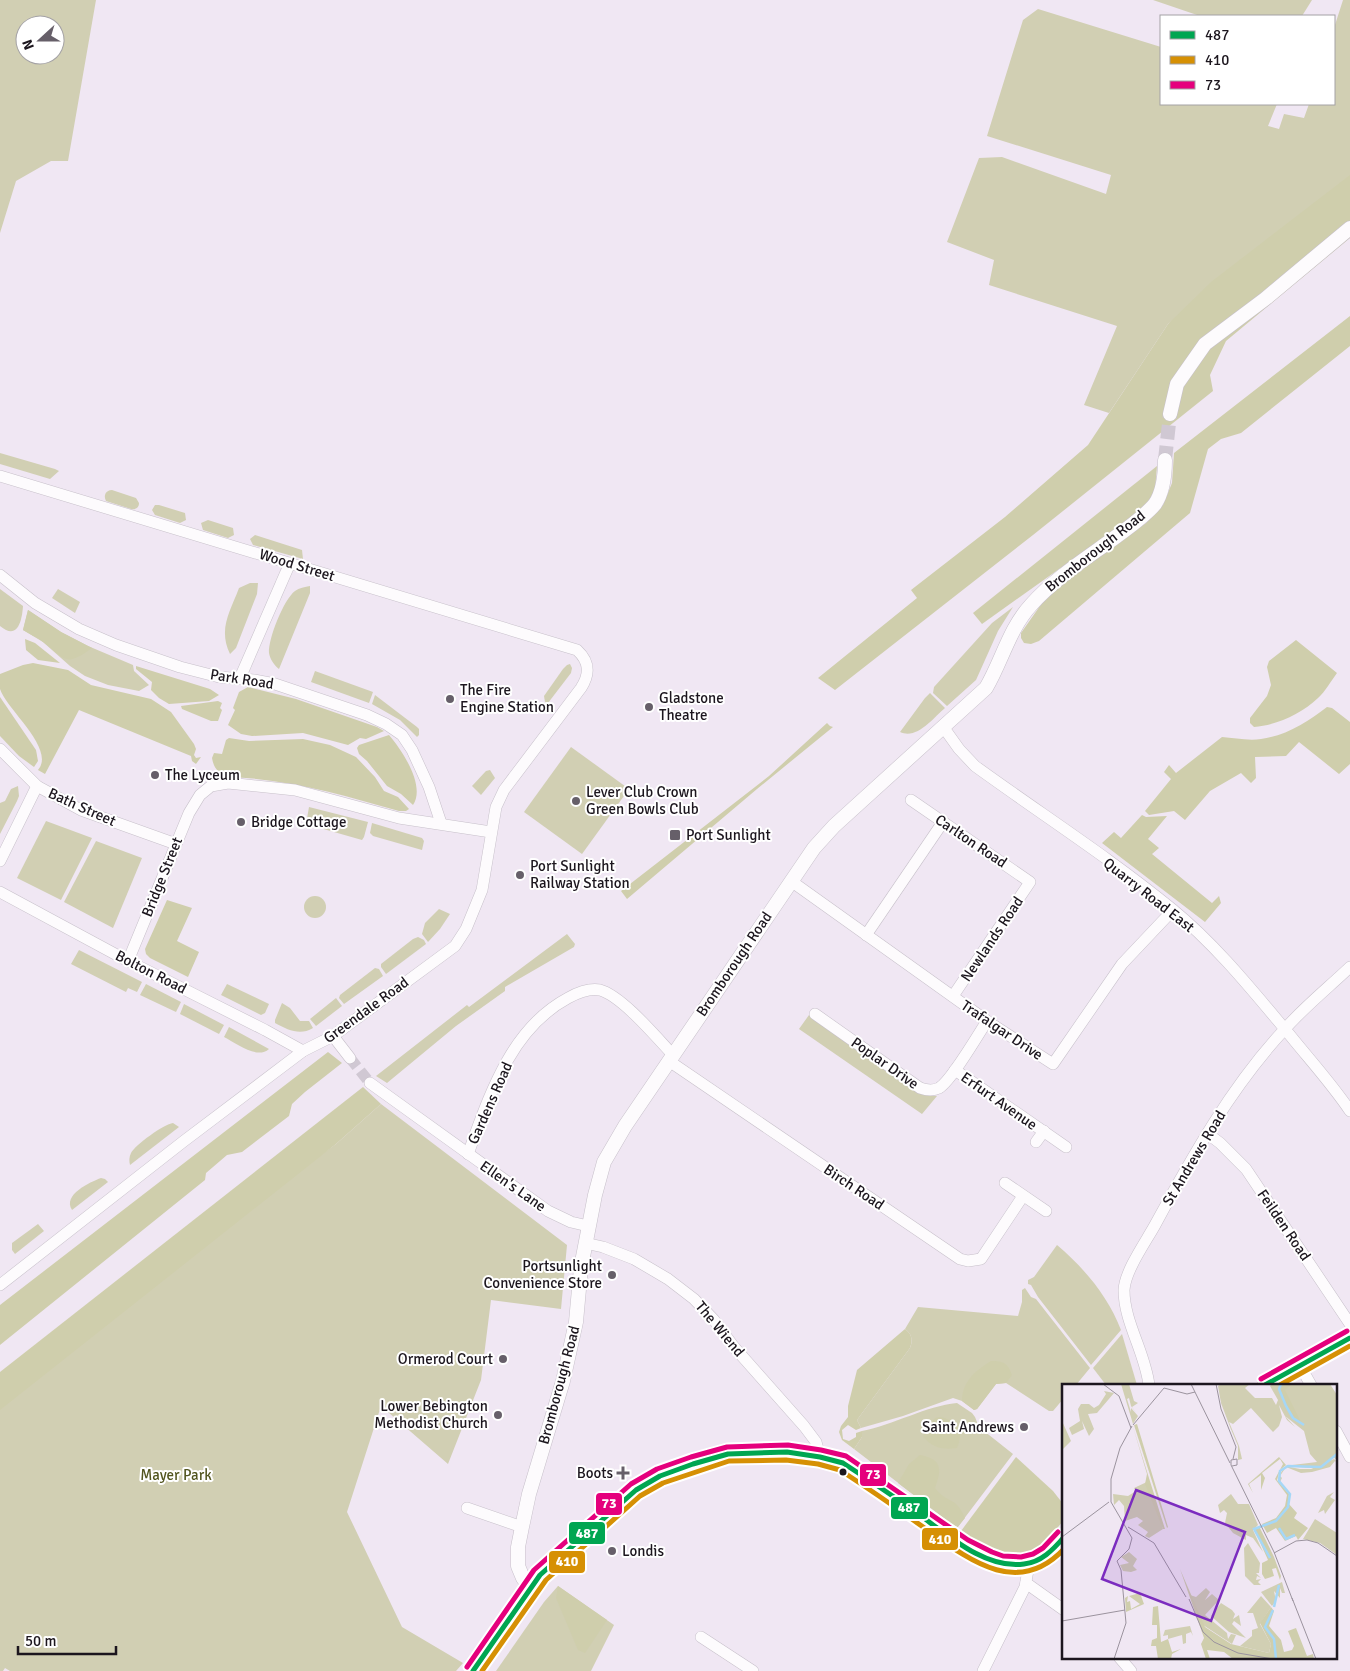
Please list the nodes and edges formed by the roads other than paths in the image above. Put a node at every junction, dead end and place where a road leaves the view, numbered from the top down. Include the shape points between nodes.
1 (1350, 228) edge
2 (1170, 414) tunnel mouth
3 (1165, 460) tunnel mouth
4 (0, 476) edge
5 (290, 563) junction
6 (0, 575) edge
7 (587, 664) joint
8 (240, 678) junction
9 (944, 728) junction
10 (0, 749) edge
11 (37, 786) junction
12 (911, 800) dead end
13 (944, 822) junction
14 (441, 823) junction
15 (492, 832) junction
16 (176, 844) junction
17 (0, 861) edge
18 (791, 881) junction
19 (1030, 882) joint
20 (0, 892) edge
21 (1173, 910) junction
22 (866, 935) junction
23 (128, 961) junction
24 (1350, 967) edge
25 (953, 996) junction
26 (815, 1014) dead end
27 (988, 1021) junction
28 (1284, 1029) junction
29 (333, 1036) junction
30 (304, 1051) junction
31 (350, 1058) tunnel mouth
32 (671, 1058) junction
33 (954, 1070) junction
34 (370, 1083) tunnel mouth
35 (1350, 1111) edge
36 (1044, 1131) junction
37 (1208, 1134) junction
38 (1036, 1142) dead end
39 (1066, 1147) dead end
40 (468, 1154) junction
41 (1005, 1183) dead end
42 (1023, 1196) junction
43 (1046, 1211) dead end
44 (588, 1226) junction
45 (585, 1243) junction
46 (0, 1285) edge
47 (1350, 1324) edge
48 (1350, 1338) edge
49 (1299, 1364) junction
50 (1149, 1384) edge
51 (1267, 1384) edge
52 (1310, 1384) edge
53 (1338, 1435) edge
54 (820, 1457) junction
55 (1350, 1457) edge
56 (467, 1508) dead end
57 (522, 1527) junction
58 (1062, 1539) edge
59 (1026, 1564) junction
60 (1026, 1583) junction
61 (530, 1588) junction
62 (1062, 1609) edge
63 (701, 1637) dead end
64 (1120, 1658) edge
65 (474, 1671) edge
66 (754, 1671) edge
67 (983, 1671) edge
68 (1131, 1671) edge

1 - 2 street via 1206,344 1177,384
3 - 9 street, Bromborough Road via 1165,478 1155,504 1055,580 1030,606 1013,630 986,688
4 - 5 street, Wood Street
5 - 7 street, Wood Street via 577,650
5 - 8 street
6 - 8 street, Park Road via 35,603 79,629 116,645 180,667 219,677
7 - 15 street, Greendale Road via 587,678 581,688 504,790 496,807
8 - 14 street, Park Road via 296,690 370,716 402,735 429,787
9 - 18 street, Bromborough Road via 834,826
9 - 21 street, Quarry Road East via 976,766
10 - 11 street, Bath Street
11 - 16 street, Bath Street via 81,810
11 - 17 street
12 - 13 street, Carlton Road
13 - 19 street, Carlton Road
13 - 22 street
14 - 15 street
14 - 16 street, Bridge Street via 400,818 294,790 228,783 211,786 200,794
15 - 29 street, Greendale Road via 482,890 466,929 455,946
16 - 23 street, Bridge Street
18 - 22 street, Trafalgar Drive
18 - 32 street, Bromborough Road
19 - 25 street, Newlands Road
20 - 23 street, Bolton Road
21 - 27 street, Trafalgar Drive via 1122,964 1052,1064
21 - 28 street, Quarry Road East via 1239,975
22 - 25 street, Trafalgar Drive
23 - 30 street, Bolton Road
24 - 28 street, St Andrews Road
25 - 27 street, Trafalgar Drive
26 - 33 street, Poplar Drive via 920,1088 940,1088
27 - 33 street, Poplar Drive
28 - 35 street, Quarry Road East
28 - 37 street, St Andrews Road via 1237,1087
29 - 30 street, Greendale Road
29 - 31 street
30 - 46 street, Greendale Road
32 - 40 street, Gardens Road via 624,1004 609,994 592,989 576,994 546,1013 522,1038 494,1086
32 - 42 street, Birch Road via 960,1259 981,1259
32 - 44 street, Bromborough Road via 604,1162
33 - 36 street, Erfurt Avenue
34 - 40 street, Ellen's Lane
36 - 38 street, Erfurt Avenue
36 - 39 street, Erfurt Avenue
37 - 47 street, Feilden Road via 1246,1169
37 - 50 street, St Andrews Road via 1131,1269 1124,1288 1125,1311 1140,1346
40 - 44 street, Ellen's Lane via 548,1211
41 - 42 street
42 - 43 street
44 - 45 street, Bromborough Road
45 - 54 street, The Wiend via 634,1259 694,1299 804,1426 816,1442
45 - 57 street, Bromborough Road via 576,1322 563,1381
48 - 49 main road
49 - 51 main road
49 - 52 street
53 - 55 street
54 - 59 main road via 843,1463 971,1550 1013,1566
54 - 61 main road via 787,1452 728,1454 660,1476 636,1490 540,1575
56 - 57 street
57 - 61 street, Bromborough Road via 518,1566
58 - 59 main road via 1046,1557
59 - 60 street
60 - 62 street
60 - 67 street
61 - 65 main road
63 - 66 street
64 - 68 street

